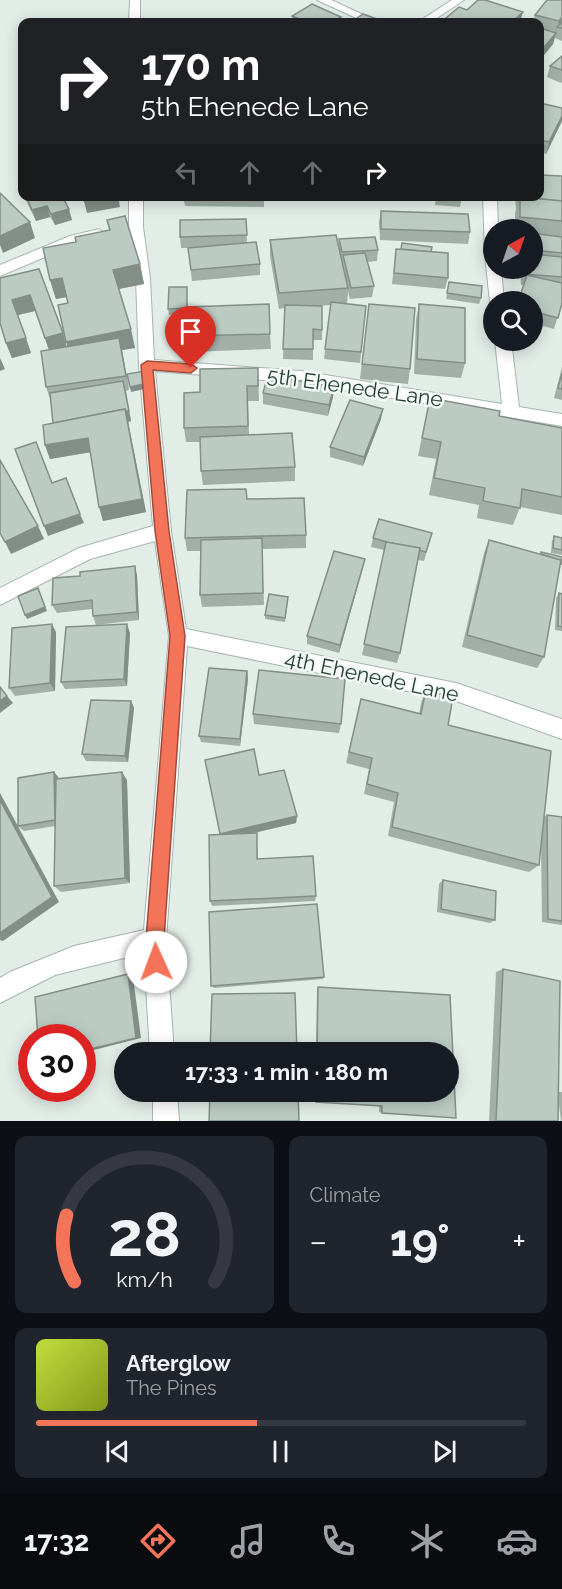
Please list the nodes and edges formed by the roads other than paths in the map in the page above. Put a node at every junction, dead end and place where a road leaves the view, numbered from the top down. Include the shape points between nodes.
1 (135, 0) edge
2 (322, 0) edge
3 (459, 0) edge
4 (135, 18) edge
5 (364, 18) edge
6 (430, 18) edge
7 (134, 201) edge
8 (490, 201) edge
9 (126, 229) junction
10 (0, 271) edge
11 (497, 291) edge
12 (504, 351) edge
13 (147, 365) junction
14 (512, 410) junction
15 (562, 420) edge
16 (162, 531) junction
17 (0, 597) edge
18 (178, 636) junction
19 (562, 729) edge
20 (155, 939) junction
21 (0, 991) edge
22 (161, 1042) edge
23 (165, 1102) edge
24 (166, 1121) edge

1 - 4 street
2 - 5 street
3 - 6 street
7 - 9 street
8 - 11 street
9 - 10 street via 75,239
9 - 13 street via 143,278
12 - 14 street
13 - 14 street, 5th Ehenede Lane via 301,377
13 - 16 street
14 - 15 street, 5th Ehenede Lane
16 - 17 street via 85,553
16 - 18 street
18 - 19 street, 4th Ehenede Lane via 456,692
18 - 20 street
20 - 21 street via 85,953 25,975
20 - 22 street
23 - 24 street

